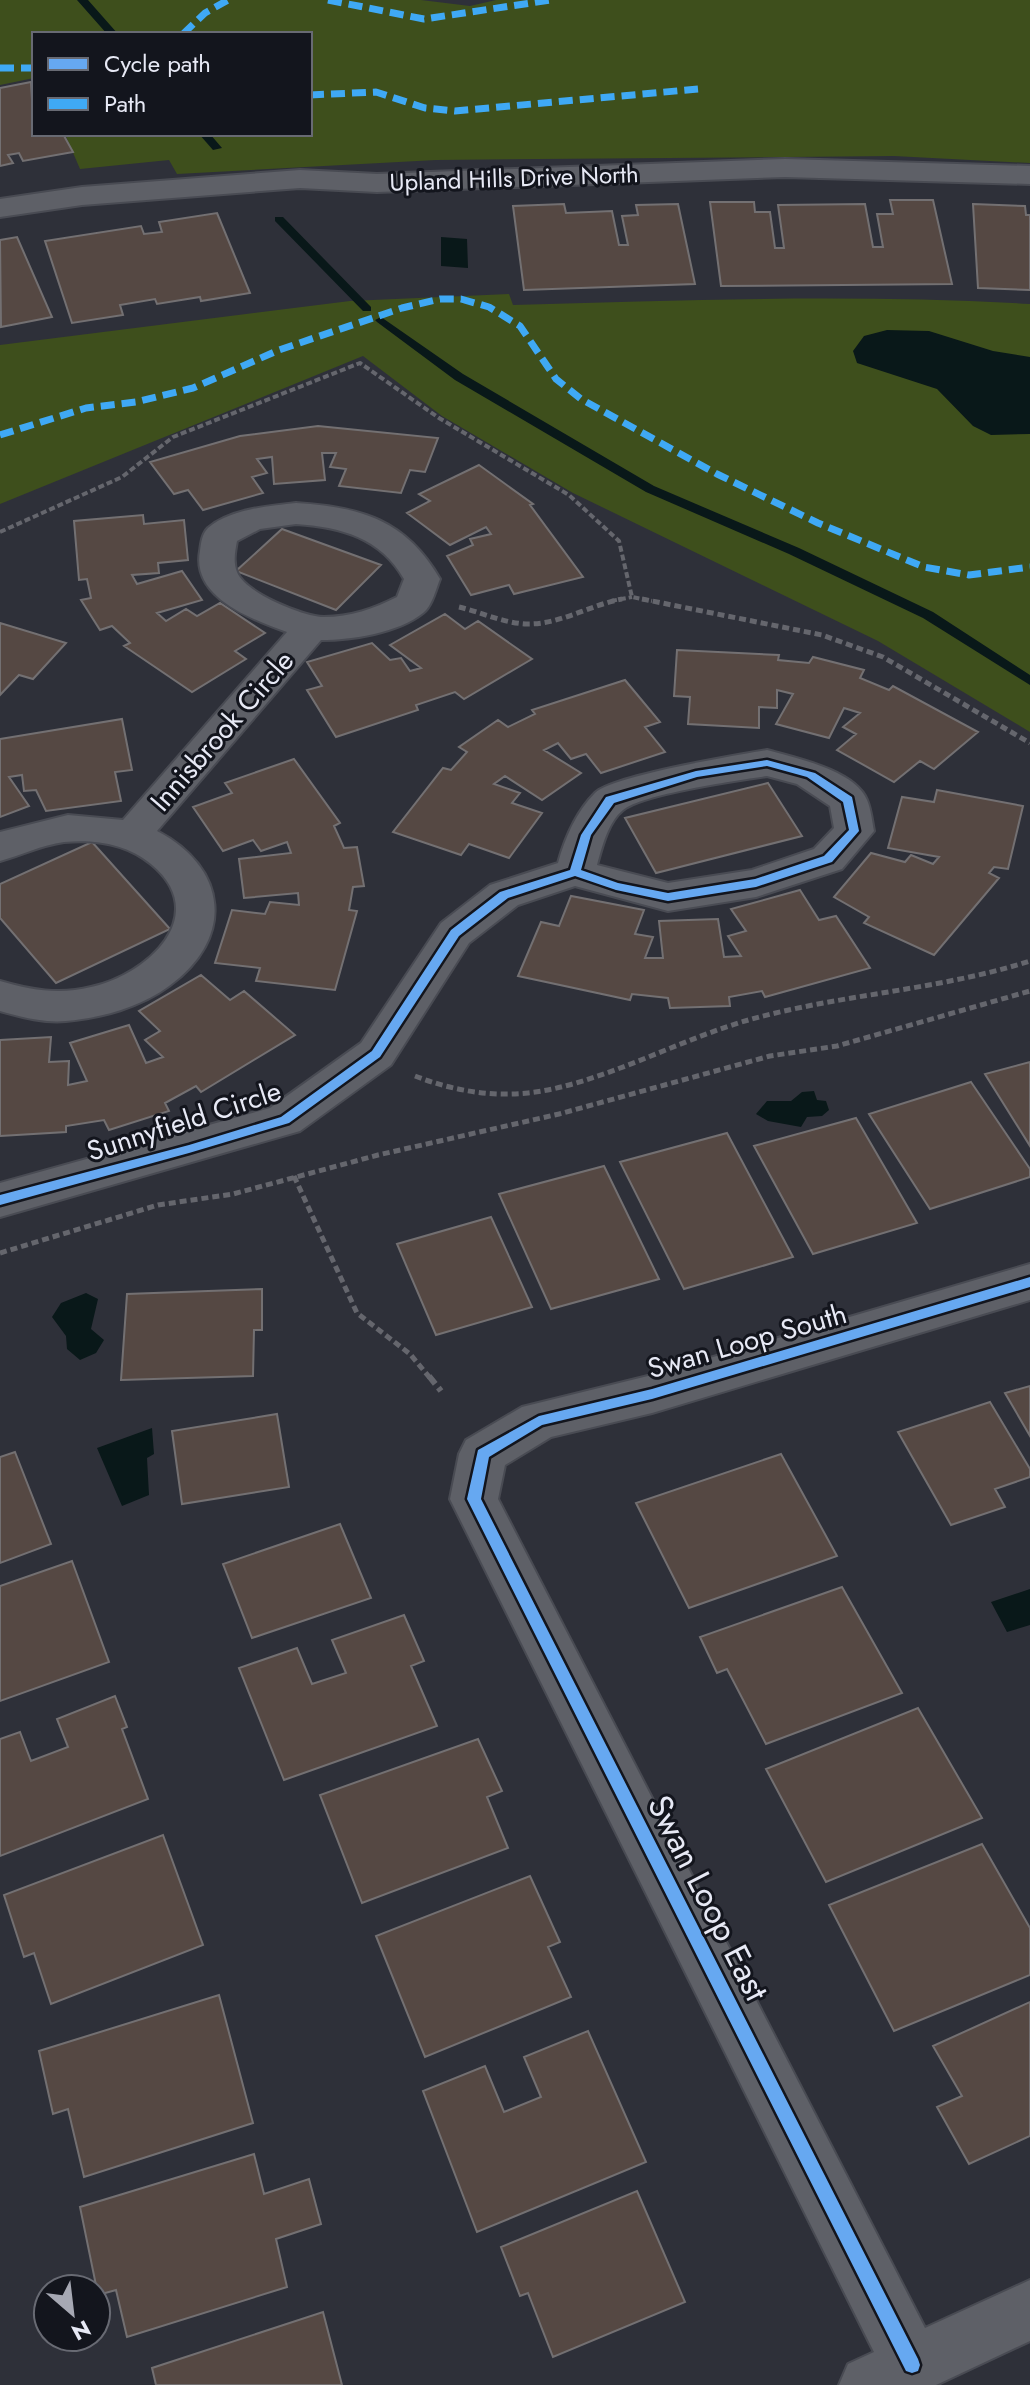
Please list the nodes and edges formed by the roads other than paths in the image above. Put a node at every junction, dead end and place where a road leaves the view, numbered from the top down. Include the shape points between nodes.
1 (1030, 175) edge
2 (0, 208) edge
3 (311, 628) junction
4 (132, 835) junction
5 (0, 848) edge
6 (575, 872) junction
7 (0, 996) edge
8 (0, 1200) edge
9 (1030, 1282) edge
10 (483, 1454) joint
11 (1030, 2310) edge
12 (890, 2375) edge

1 - 2 street, Upland Hills Drive North via 785,168 377,183 300,179 82,196
3 - 3 street, Innisbrook Circle via 343,630 412,604 422,579 415,559 367,525 322,517 248,522 220,536 214,554 232,592 261,610
3 - 4 street, Innisbrook Circle
4 - 5 street, Innisbrook Circle via 93,828 52,830
4 - 7 street, Innisbrook Circle via 164,851 186,873 196,900 193,929 176,958 147,981 109,998 66,1006 23,1004
6 - 6 street via 668,897 756,883 828,859 854,831 848,800 811,775 767,763 696,774 610,800 586,835
6 - 8 street, Sunnyfield Circle via 504,895 455,933 376,1054 285,1120
9 - 10 street, Swan Loop South via 652,1394 539,1421
10 - 12 street, Swan Loop East via 474,1499
11 - 12 street

